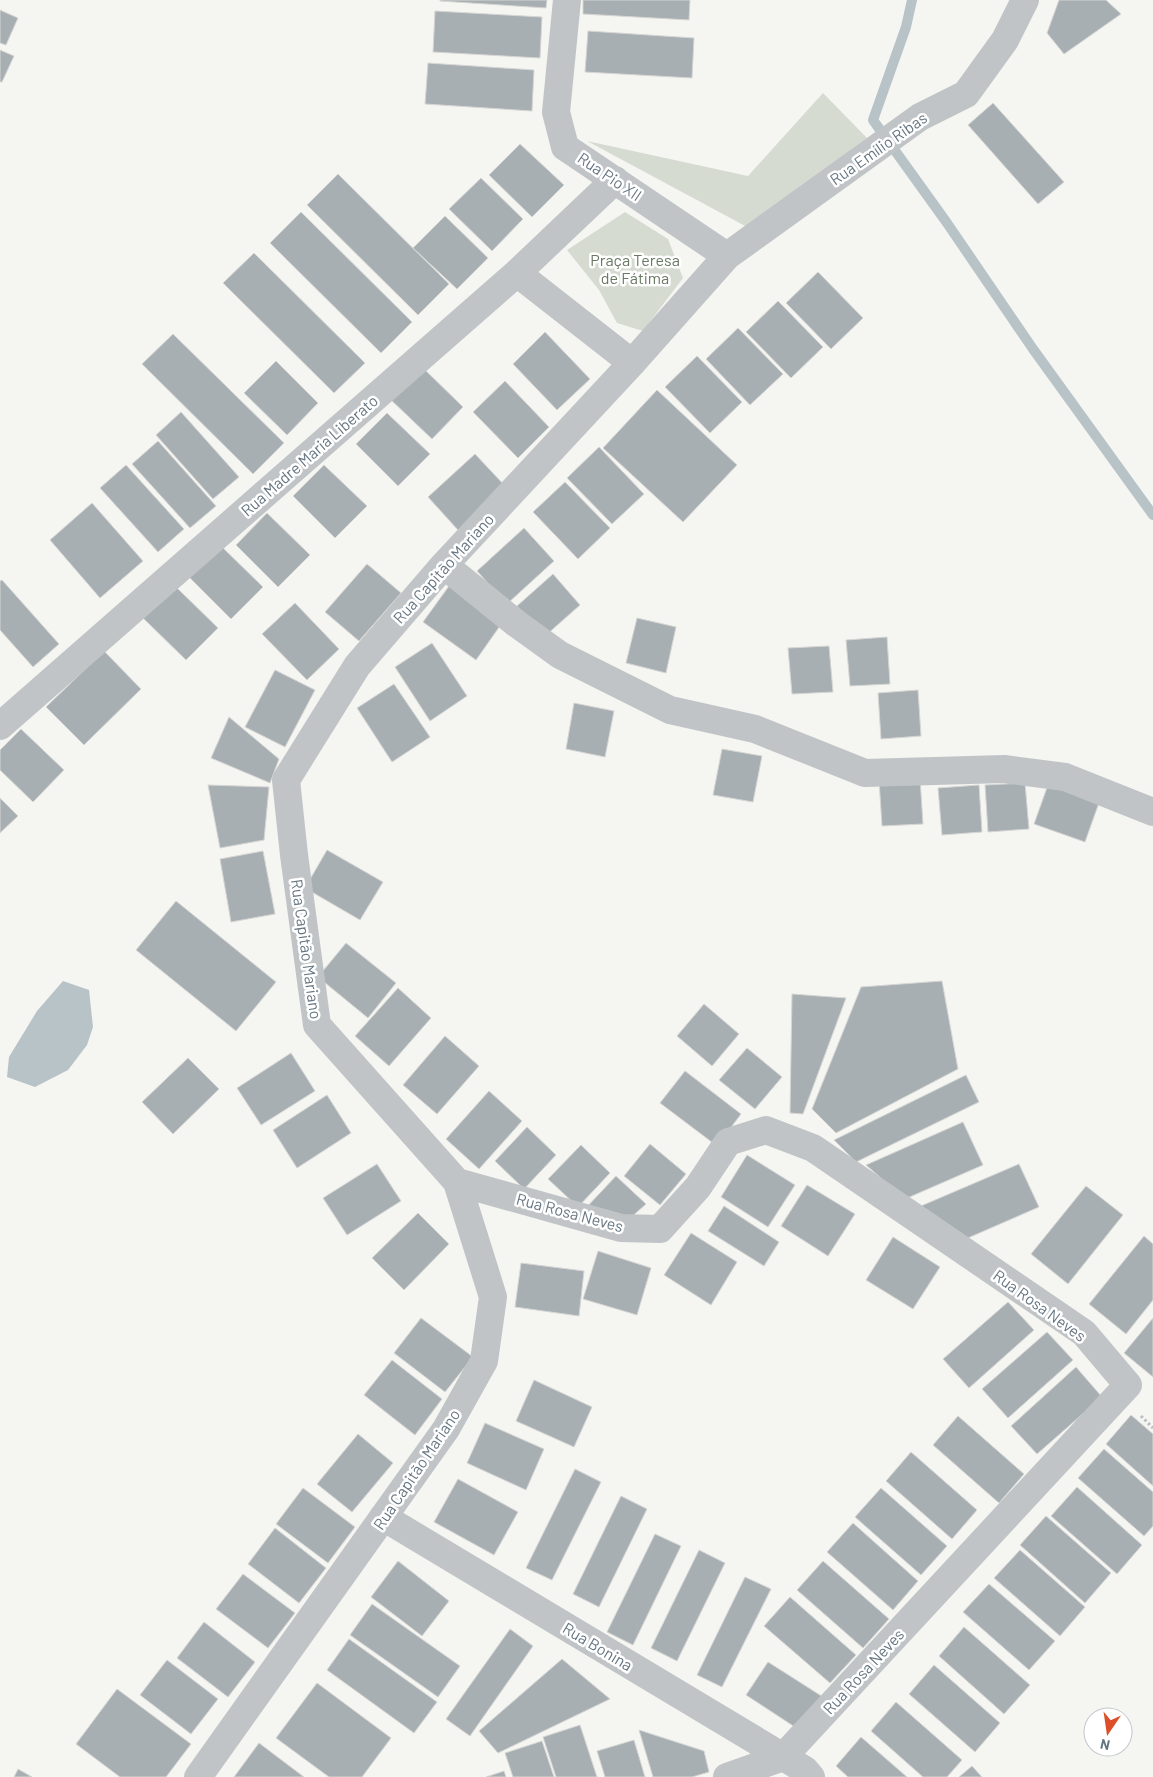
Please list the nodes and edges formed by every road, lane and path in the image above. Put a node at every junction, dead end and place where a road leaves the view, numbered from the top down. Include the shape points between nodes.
1 (567, 0) edge
2 (1025, 0) edge
3 (615, 180) junction
4 (727, 256) junction
5 (518, 273) junction
6 (632, 363) junction
7 (444, 565) junction
8 (0, 726) edge
9 (1153, 812) edge
10 (457, 1182) junction
11 (383, 1518) junction
12 (783, 1757) junction
13 (198, 1777) edge
14 (727, 1777) edge
15 (811, 1777) edge

1 - 3 street, Rua Pio XII via 556,112 565,146
2 - 4 street, Rua Emílio Ribas via 1005,40 966,94 920,117
3 - 4 street, Rua Pio XII
3 - 5 street, Rua Madre Maria Liberato
4 - 6 street, Rua Capitão Mariano
5 - 6 street
5 - 8 street, Rua Madre Maria Liberato
6 - 7 street, Rua Capitão Mariano
7 - 9 street via 560,655 670,710 755,729 865,773 1004,769 1065,777
7 - 10 street, Rua Capitão Mariano via 357,666 286,780 317,1026
10 - 11 street, Rua Capitão Mariano via 494,1297 484,1361 446,1429
10 - 12 street, Rua Rosa Neves via 621,1228 660,1229 698,1187 728,1142 766,1130 813,1148 1084,1333 1128,1385
11 - 12 street, Rua Bonina
11 - 13 street, Rua Capitão Mariano
12 - 14 street, Rua Rosa Neves
12 - 15 street, Rua Bonina

